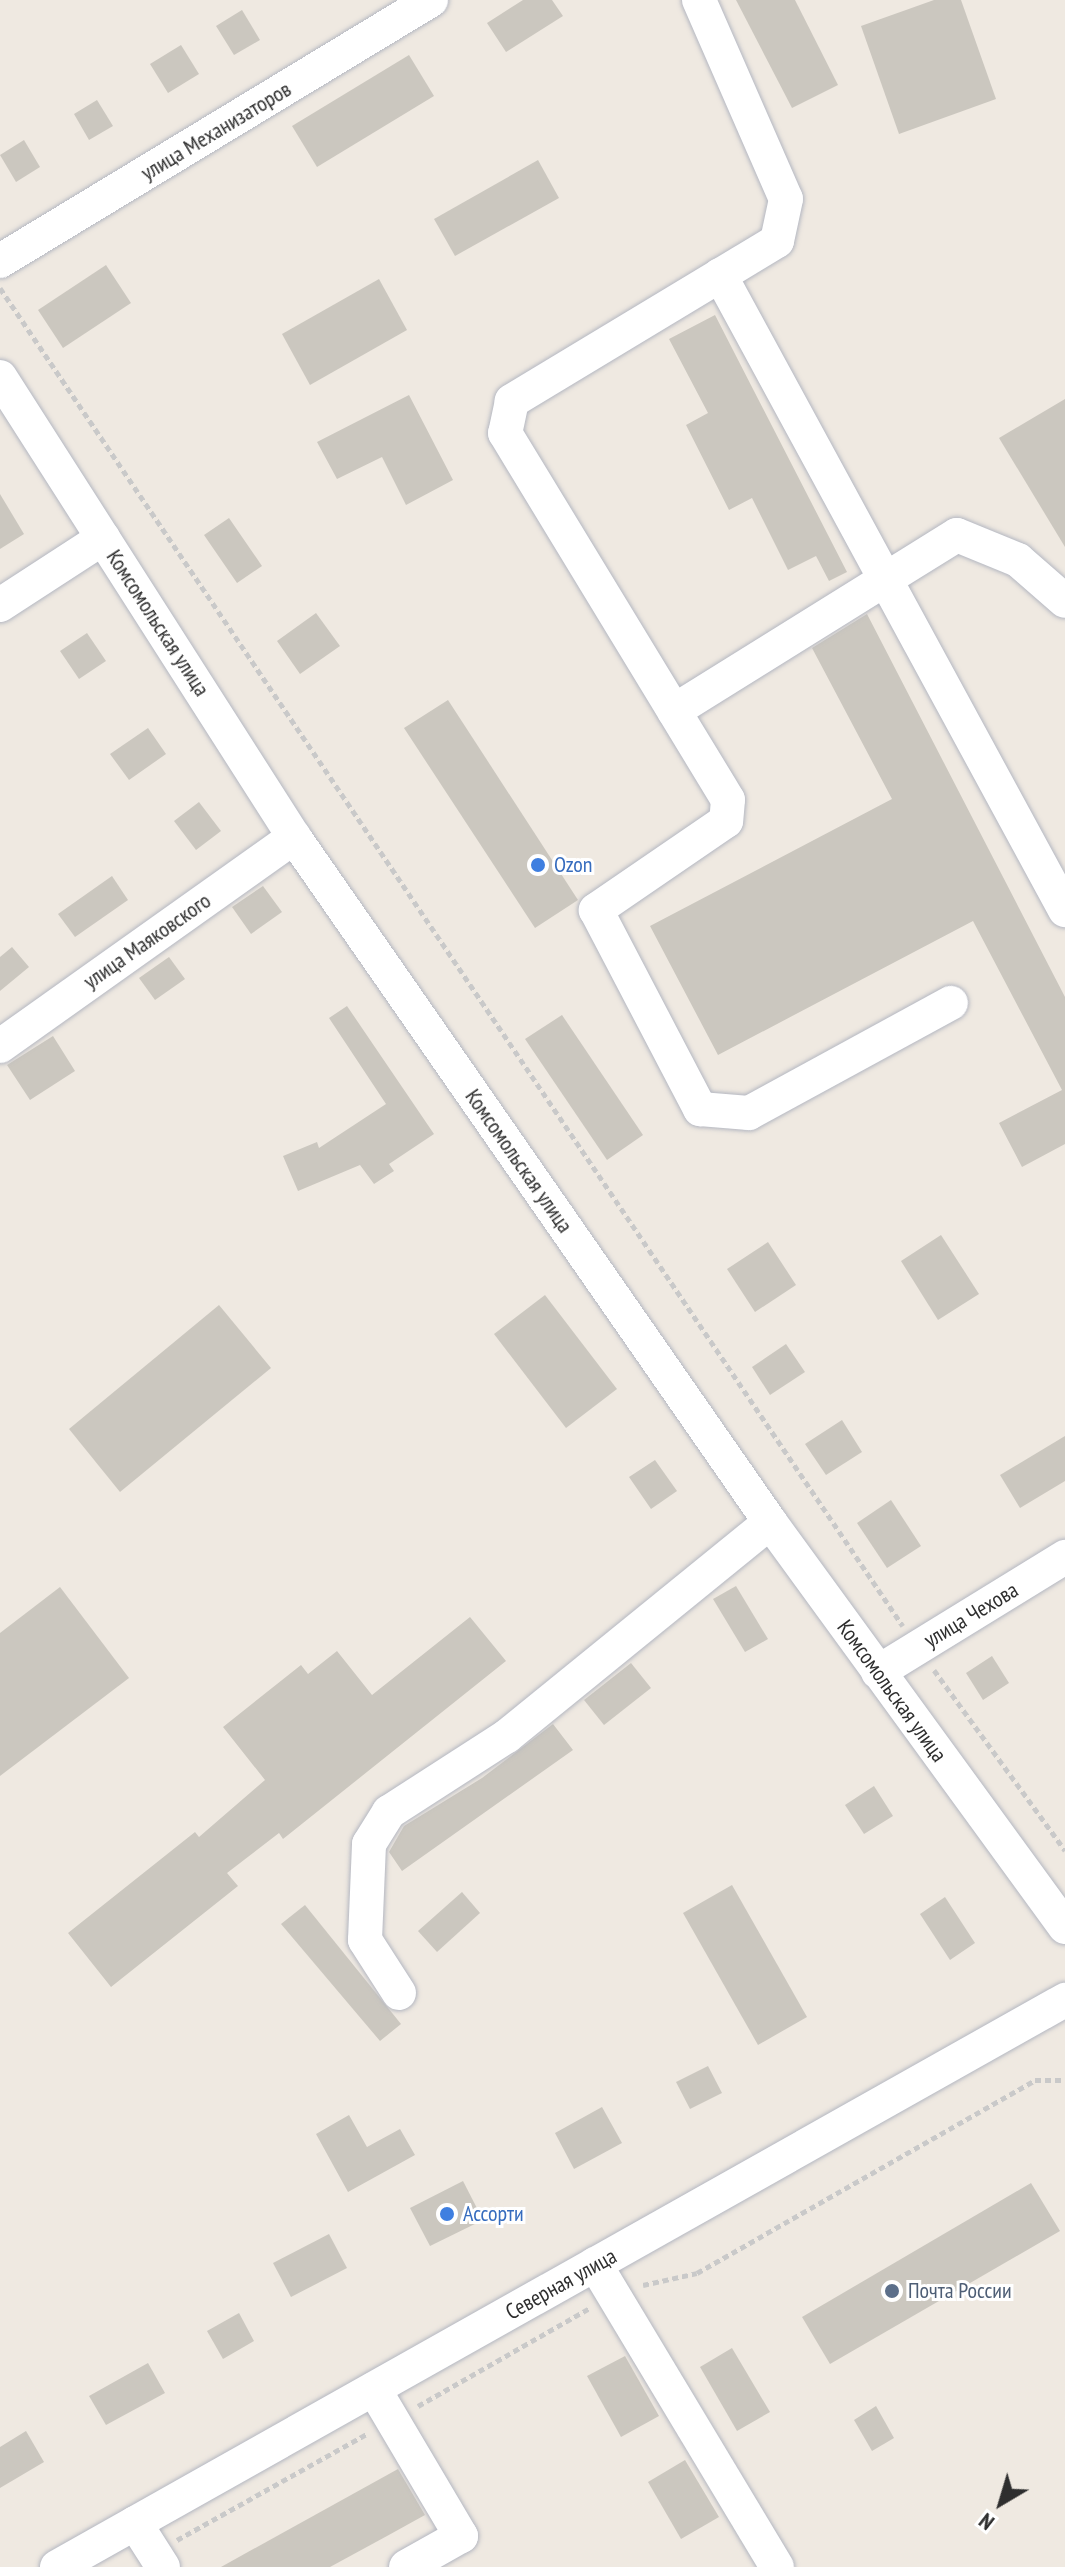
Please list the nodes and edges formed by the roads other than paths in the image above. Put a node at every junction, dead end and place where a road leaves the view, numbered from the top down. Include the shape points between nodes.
1 (431, 0) edge
2 (699, 0) edge
3 (0, 261) edge
4 (720, 275) junction
5 (0, 377) edge
6 (103, 538) junction
7 (885, 579) junction
8 (1065, 601) edge
9 (0, 605) edge
10 (674, 711) junction
11 (294, 837) junction
12 (1065, 910) edge
13 (951, 1003) dead end
14 (0, 1046) edge
15 (770, 1522) junction
16 (1065, 1557) edge
17 (878, 1672) junction
18 (1065, 1927) edge
19 (399, 1993) dead end
20 (1065, 2000) edge
21 (595, 2264) junction
22 (374, 2389) junction
23 (135, 2523) junction
24 (57, 2567) edge
25 (163, 2567) edge
26 (406, 2567) edge
27 (777, 2567) edge

1 - 3 street, улица Механизаторов
2 - 4 street via 786,199 777,241
4 - 7 street
4 - 10 street via 512,401 505,433
5 - 6 street, Комсомольская улица
6 - 9 street
6 - 11 street, Комсомольская улица
7 - 8 street via 957,535 1018,560
7 - 10 street
7 - 12 street
10 - 13 street via 728,800 726,821 596,910 700,1109 749,1113
11 - 14 street, улица Маяковского
11 - 15 street, Комсомольская улица
15 - 17 street, Комсомольская улица
15 - 19 street via 507,1736 389,1812 369,1844 365,1940
16 - 17 street, улица Чехова
17 - 18 street, Комсомольская улица
20 - 21 street, Северная улица
21 - 22 street, Северная улица
21 - 27 street
22 - 23 street, Северная улица
22 - 26 street via 461,2536
23 - 24 street, Северная улица
23 - 25 street

